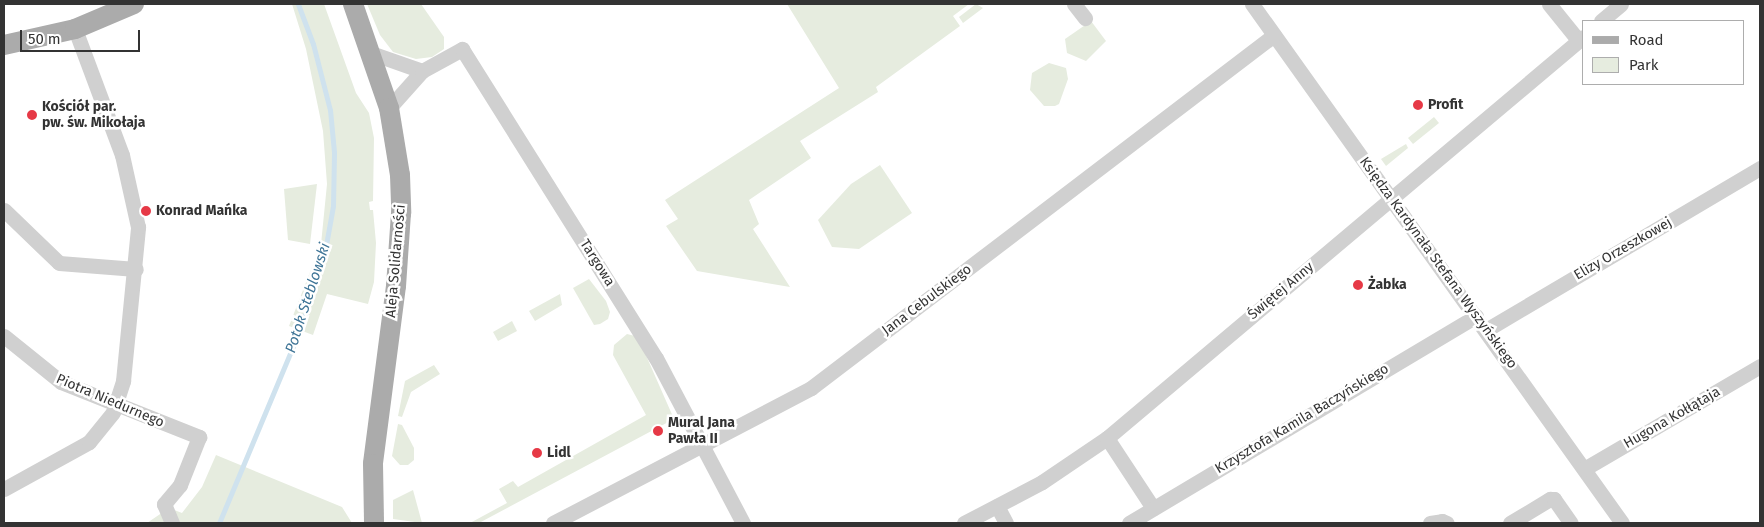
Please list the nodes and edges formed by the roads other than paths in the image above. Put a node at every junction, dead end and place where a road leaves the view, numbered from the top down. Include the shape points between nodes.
1 (134, 4) edge
2 (353, 4) edge
3 (1074, 4) edge
4 (1252, 4) edge
5 (1549, 4) edge
6 (1621, 4) edge
7 (1085, 18) dead end
8 (1602, 20) edge
9 (75, 29) junction
10 (1274, 35) junction
11 (1581, 39) edge
12 (4, 44) edge
13 (371, 53) junction
14 (422, 71) junction
15 (389, 108) junction
16 (1760, 168) edge
17 (1391, 198) junction
18 (4, 210) edge
19 (136, 269) junction
20 (1476, 316) junction
21 (1486, 330) junction
22 (4, 336) edge
23 (1760, 366) edge
24 (117, 404) junction
25 (1107, 438) junction
26 (700, 444) junction
27 (1584, 469) junction
28 (4, 489) edge
29 (996, 506) junction
30 (1153, 508) junction
31 (1136, 521) edge
32 (1619, 522) edge
33 (172, 523) edge
34 (374, 523) edge
35 (553, 523) edge
36 (743, 523) edge
37 (964, 523) edge
38 (1006, 523) edge
39 (1430, 523) edge
40 (1447, 523) edge
41 (1510, 523) edge
42 (1571, 523) edge

1 - 9 main road
2 - 13 main road, Aleja Solidarności
3 - 7 street
4 - 10 street, Księdza Kardynała Stefana Wyszyńskiego
5 - 11 street
6 - 8 street
9 - 12 main road
9 - 19 street via 114,129 128,177 138,227
10 - 17 street, Księdza Kardynała Stefana Wyszyńskiego
10 - 26 street, Jana Cebulskiego via 832,372 802,393
11 - 17 street, Świętej Anny
13 - 14 street
13 - 15 main road, Aleja Solidarności
14 - 15 street, Targowa
14 - 26 street, Targowa via 462,49 638,326
15 - 34 main road, Aleja Solidarności via 400,175 401,213 396,286 373,464
16 - 21 street, Elizy Orzeszkowej
17 - 20 street, Księdza Kardynała Stefana Wyszyńskiego
17 - 25 street, Świętej Anny
18 - 19 street via 59,263
19 - 24 street via 129,340
20 - 21 street, Księdza Kardynała Stefana Wyszyńskiego
20 - 30 street, Krzysztofa Kamila Baczyńskiego
21 - 27 street, Księdza Kardynała Stefana Wyszyńskiego
22 - 24 street, Piotra Niedurnego via 56,380
23 - 27 street, Hugona Kołłątaja
24 - 28 street via 102,429 83,447
24 - 33 street, Piotra Niedurnego via 199,437 180,485 164,504
25 - 29 street, Świętej Anny via 1067,467
25 - 30 street
26 - 35 street, Jana Cebulskiego
26 - 36 street, Targowa
27 - 32 street, Księdza Kardynała Stefana Wyszyńskiego
29 - 37 street, Świętej Anny
29 - 38 street
30 - 31 street, Krzysztofa Kamila Baczyńskiego
39 - 40 street
41 - 42 street via 1554,499

